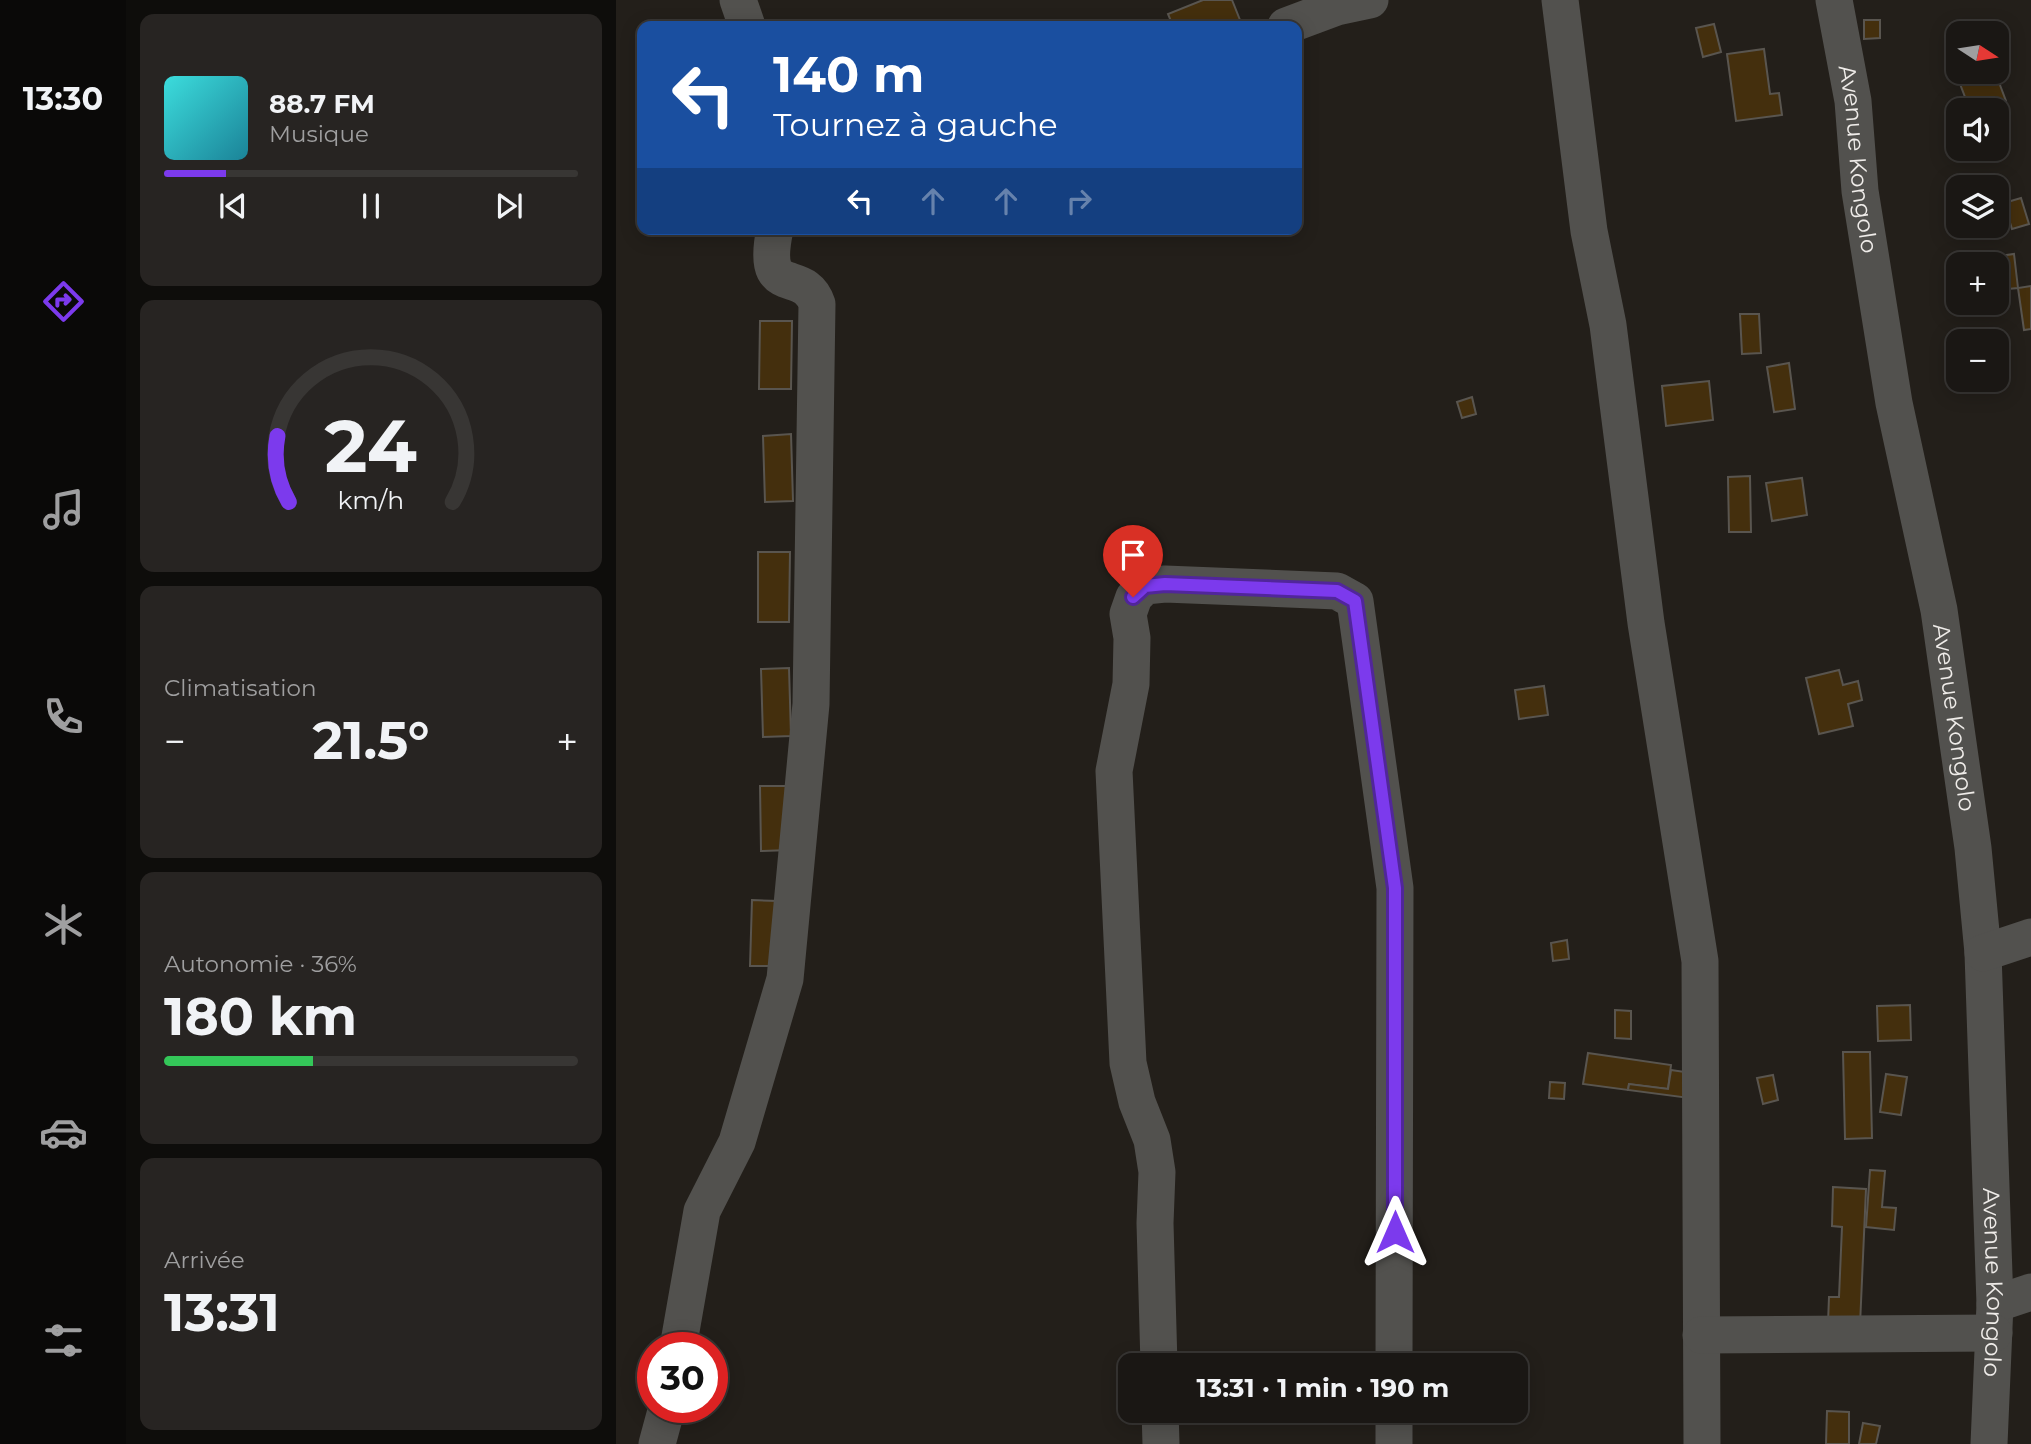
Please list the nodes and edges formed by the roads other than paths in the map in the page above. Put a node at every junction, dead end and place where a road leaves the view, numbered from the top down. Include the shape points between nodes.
1 (738, 0) edge
2 (1560, 0) edge
3 (1834, 0) edge
4 (1361, 1) edge
5 (745, 21) edge
6 (1299, 21) edge
7 (774, 235) edge
8 (2031, 937) edge
9 (1983, 953) junction
10 (2031, 1292) edge
11 (1994, 1318) junction
12 (681, 1332) edge
13 (1701, 1335) junction
14 (1159, 1353) edge
15 (1394, 1353) edge
16 (663, 1423) edge
17 (1160, 1423) edge
18 (1394, 1423) edge
19 (657, 1444) edge
20 (1161, 1444) edge
21 (1394, 1444) edge
22 (1702, 1444) edge
23 (1989, 1444) edge

1 - 5 street
2 - 13 street via 1646,623 1700,961
3 - 9 street, Avenue Kongolo via 1853,101 1860,191 1894,403 1939,610
4 - 6 street
7 - 12 street via 771,266 775,273 801,286 817,304 811,704 785,979 737,1142 702,1211
8 - 9 street
9 - 11 street, Avenue Kongolo
10 - 11 street
11 - 13 street
11 - 23 street, Avenue Kongolo
13 - 22 street
14 - 15 street via 1157,1172 1128,1063 1114,771 1131,684 1128,614 1133,597 1145,586 1165,584 1337,591 1355,601 1395,888
16 - 19 street
17 - 20 street
18 - 21 street

